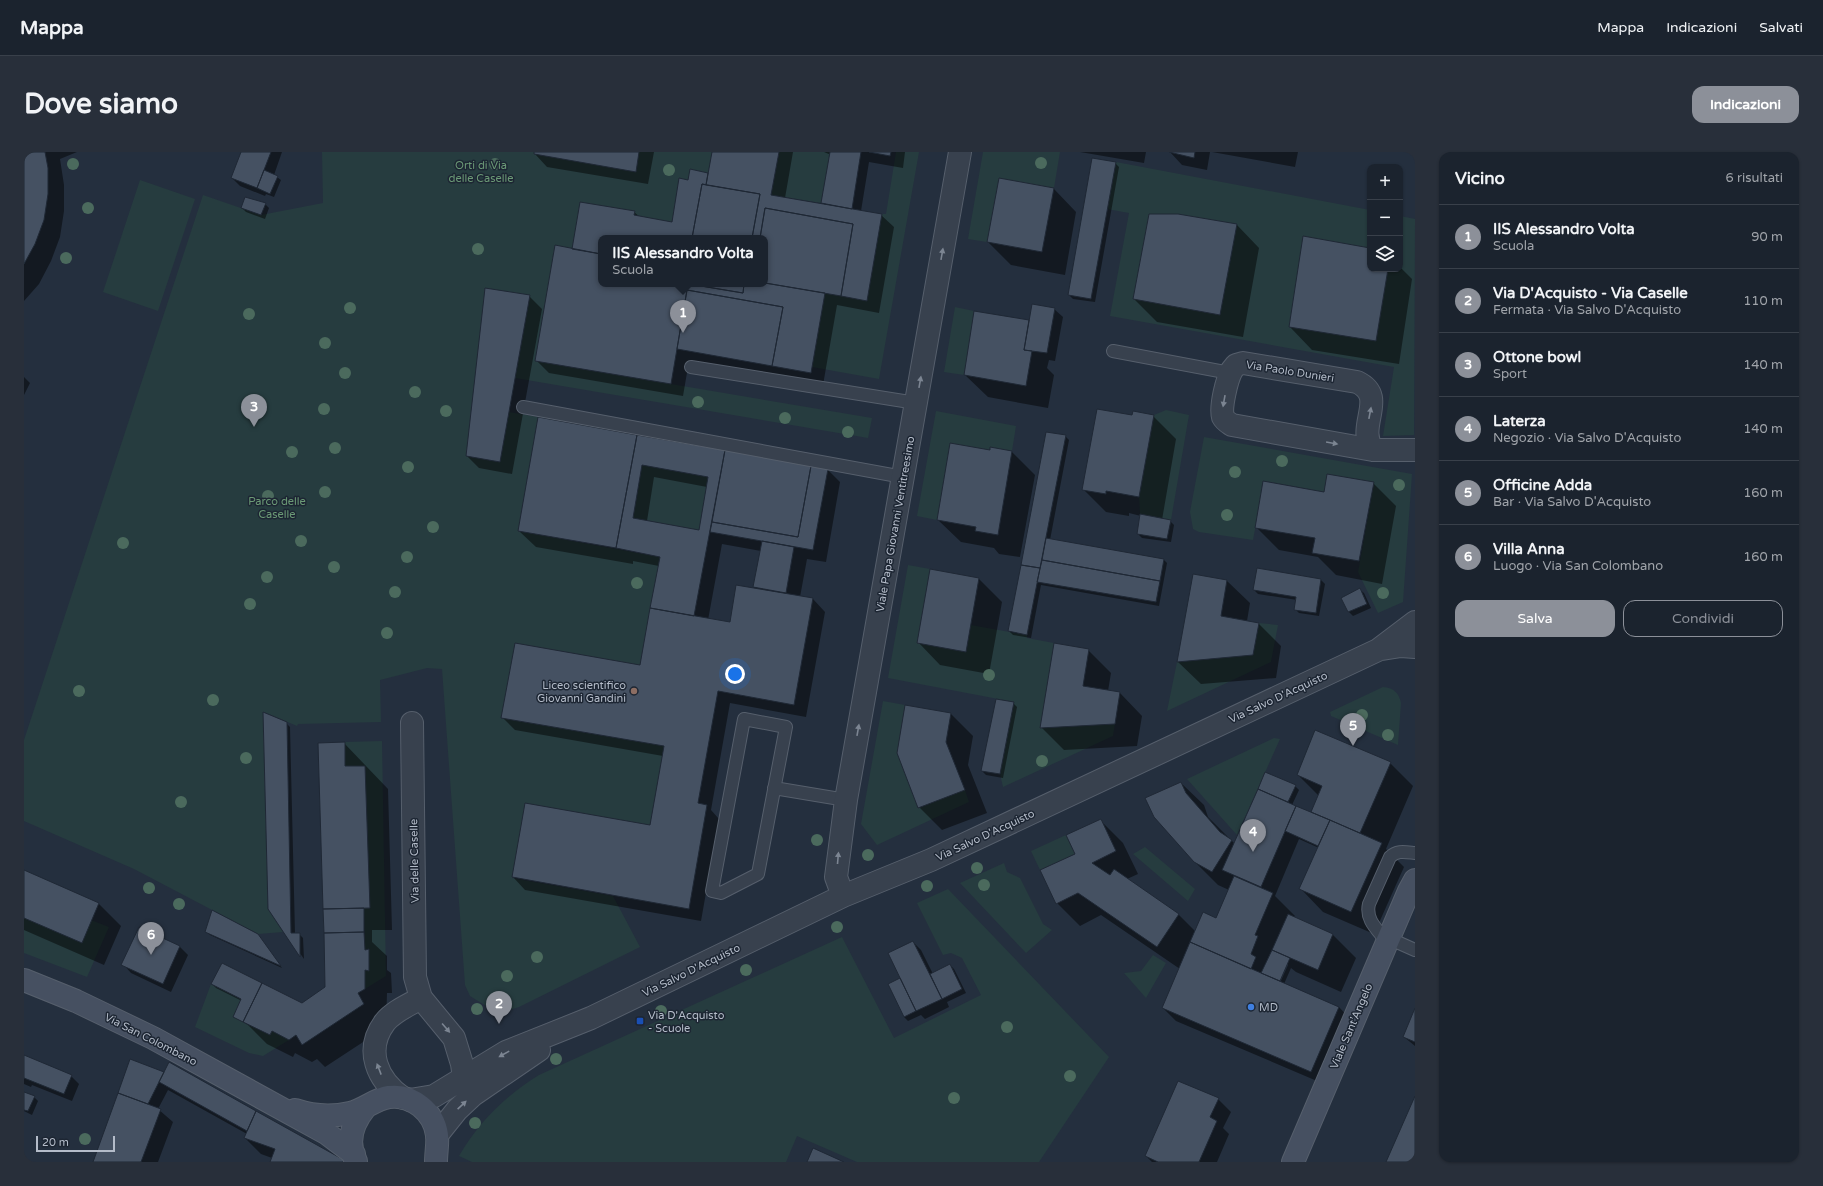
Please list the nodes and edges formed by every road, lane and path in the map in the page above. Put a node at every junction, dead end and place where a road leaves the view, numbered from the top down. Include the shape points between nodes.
1 (960, 152) edge
2 (1113, 351) dead end
3 (691, 367) dead end
4 (1230, 372) junction
5 (916, 403) junction
6 (523, 407) dead end
7 (1373, 450) junction
8 (1415, 450) edge
9 (903, 477) junction
10 (1415, 622) edge
11 (1415, 647) edge
12 (1378, 650) junction
13 (412, 723) dead end
14 (774, 788) junction
15 (846, 800) junction
16 (1415, 852) edge
17 (1415, 864) edge
18 (1412, 885) edge
19 (843, 896) junction
20 (1388, 940) junction
21 (1415, 950) edge
22 (24, 980) edge
23 (421, 998) junction
24 (591, 1018) junction
25 (464, 1078) junction
26 (406, 1099) junction
27 (275, 1104) junction
28 (365, 1108) junction
29 (435, 1152) edge
30 (355, 1160) edge
31 (1293, 1162) edge

5 -> 1 street, Viale Papa Giovanni Ventitreesimo
2 - 4 lane
3 - 5 lane
4 -> 7 street, Via Paolo Dunieri via 1223,416 1232,425
7 -> 4 street, Via Paolo Dunieri via 1366,437 1372,405 1371,396 1363,385 1243,362
5 - 9 street, Viale Papa Giovanni Ventitreesimo
6 - 9 lane
7 - 8 street, Via Paolo Dunieri
15 -> 9 street, Viale Papa Giovanni Ventitreesimo
10 - 12 street, Via Salvo D'Acquisto
11 - 12 street, Via Salvo D'Acquisto via 1401,646
12 - 19 street, Via Salvo D'Acquisto via 931,860
13 - 23 street, Via delle Caselle via 416,977
14 - 14 lane via 758,874 721,893 712,891 744,719 786,727
14 - 15 lane
19 -> 15 street, Viale Papa Giovanni Ventitreesimo via 836,877
16 - 20 lane via 1395,852 1390,857 1369,904 1369,917
17 - 18 street, Viale Sant’Angelo
18 - 20 street, Viale Sant’Angelo
19 - 24 street, Via Salvo D'Acquisto
20 - 21 lane
20 - 31 street, Viale Sant’Angelo
22 - 27 street, Via San Colombano via 141,1031
23 -> 25 street, Via delle Caselle via 454,1038
26 -> 23 street via 392,1090 377,1068 374,1053 377,1036 386,1022 401,1009
24 -> 25 street, Via Salvo D'Acquisto via 506,1052
29 -> 24 street, Via Salvo D'Acquisto via 457,1110 473,1095 517,1063
25 - 26 street, Via Salvo D'Acquisto via 434,1096
26 - 28 street, Via San Colombano via 390,1097 377,1100
26 - 29 street via 426,1111 434,1122
27 - 28 street, Via San Colombano via 321,1115 344,1114
27 - 30 street, Via San Colombano via 326,1133
28 - 30 street, Via San Colombano via 357,1118 352,1131 351,1146

